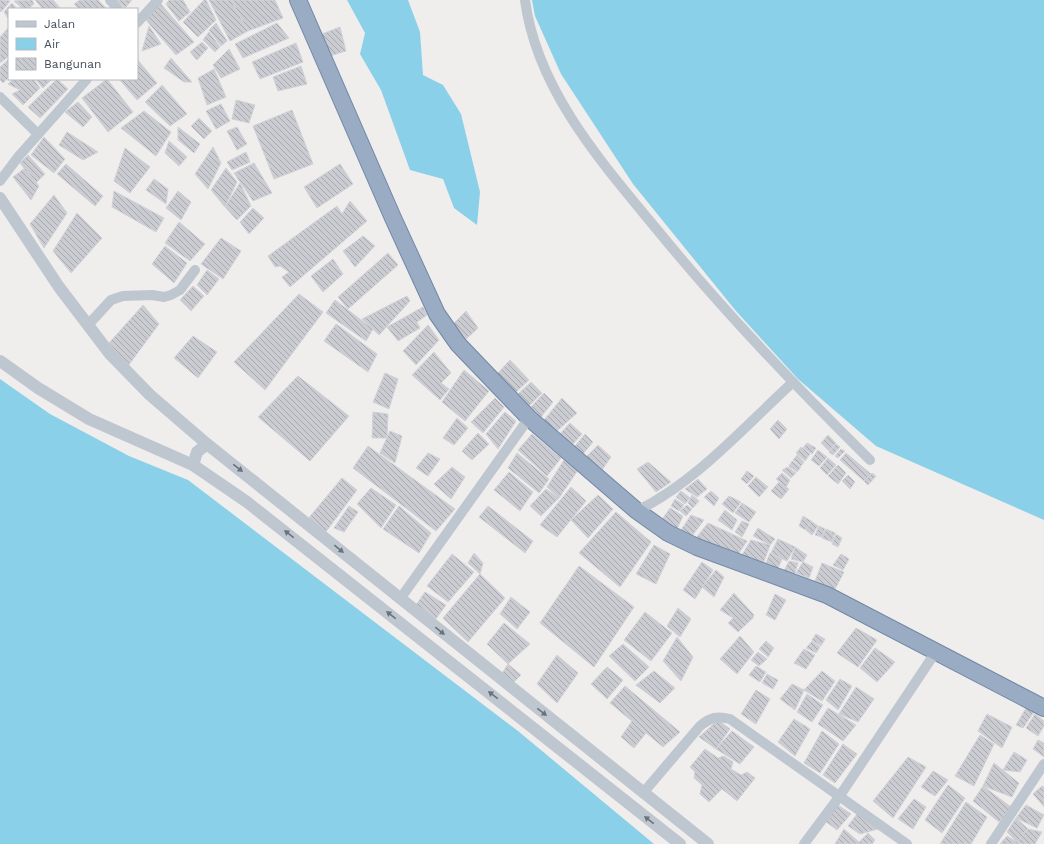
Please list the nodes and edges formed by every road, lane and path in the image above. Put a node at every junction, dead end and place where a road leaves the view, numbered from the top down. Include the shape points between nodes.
1 (110, 0) edge
2 (158, 0) edge
3 (298, 0) edge
4 (525, 0) edge
5 (117, 8) edge
6 (138, 22) edge
7 (86, 80) edge
8 (0, 97) edge
9 (38, 134) junction
10 (0, 181) edge
11 (0, 198) edge
12 (195, 270) dead end
13 (88, 325) junction
14 (0, 361) edge
15 (792, 383) junction
16 (528, 418) junction
17 (207, 444) junction
18 (870, 460) dead end
19 (193, 465) junction
20 (637, 511) junction
21 (400, 599) junction
22 (935, 653) junction
23 (515, 691) junction
24 (506, 706) junction
25 (1044, 708) edge
26 (1044, 764) edge
27 (643, 793) junction
28 (839, 797) junction
29 (680, 844) edge
30 (708, 844) edge
31 (804, 844) edge
32 (907, 844) edge
33 (992, 844) edge

1 - 5 street
2 - 6 street
3 - 16 highway via 437,314 458,344
4 - 15 street via 544,70 607,170 689,269
7 - 9 street
8 - 9 street
9 - 10 street
11 - 13 street via 59,287
12 - 13 street via 180,290 171,295 123,296 111,300
13 - 17 street via 110,354 150,395
14 - 19 street via 89,419
15 - 18 street
15 - 20 street via 694,474 654,503
16 - 20 highway
16 - 21 street
17 - 19 street via 197,452
17 -> 21 street
24 -> 19 street via 247,502
20 - 22 highway via 668,533 827,596
21 -> 23 street
22 - 25 highway
22 - 28 street
23 - 24 street
23 -> 27 street
29 -> 24 street
26 - 33 street
27 - 28 street via 700,726 717,716 730,719
27 - 30 street
28 - 31 street
28 - 32 street

